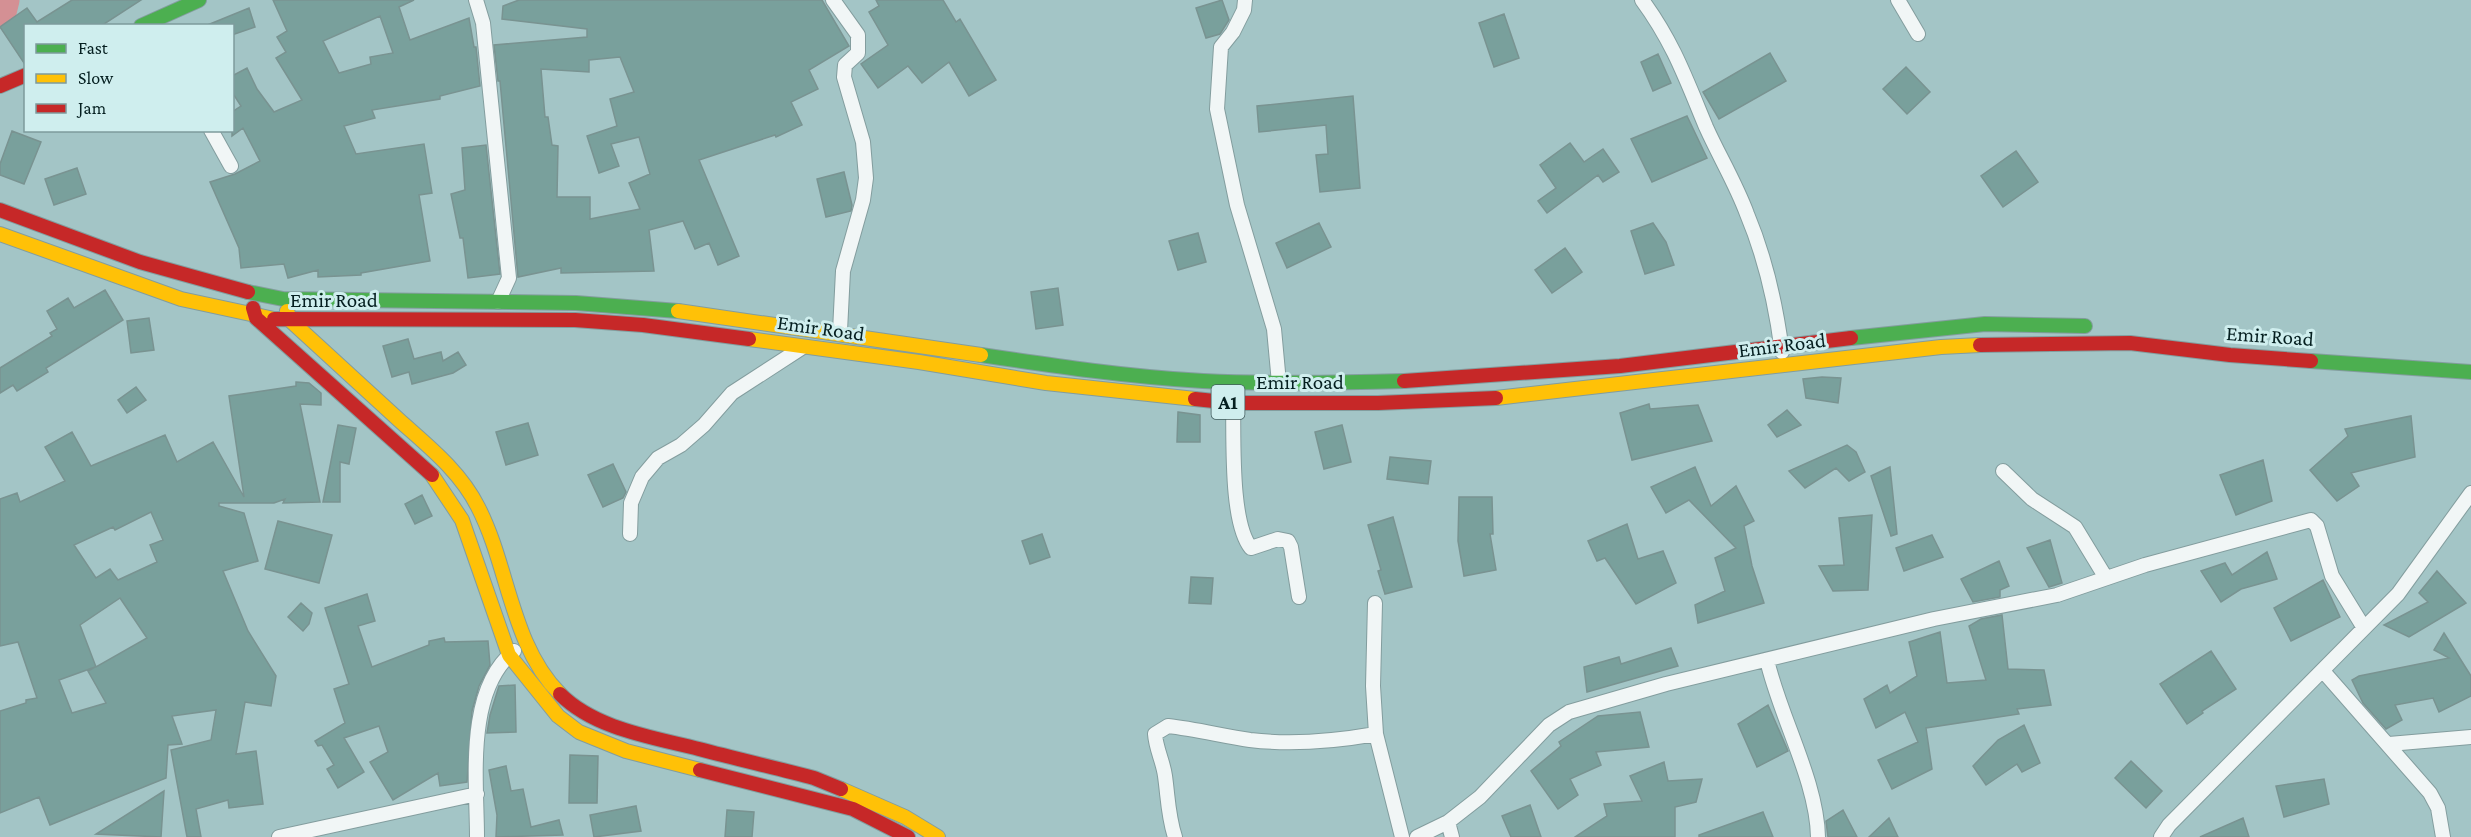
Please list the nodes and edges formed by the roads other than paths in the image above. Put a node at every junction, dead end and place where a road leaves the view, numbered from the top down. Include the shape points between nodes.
1 (199, 0) edge
2 (476, 0) edge
3 (832, 0) edge
4 (1245, 0) edge
5 (1642, 0) edge
6 (1898, 0) edge
7 (149, 24) edge
8 (1918, 34) dead end
9 (24, 76) edge
10 (0, 86) edge
11 (212, 132) edge
12 (231, 166) dead end
13 (0, 210) edge
14 (0, 234) edge
15 (250, 294) junction
16 (283, 299) junction
17 (498, 302) junction
18 (255, 318) junction
19 (291, 321) junction
20 (2098, 327) dead end
21 (840, 331) junction
22 (805, 346) junction
23 (1781, 347) junction
24 (1783, 365) junction
25 (2471, 372) edge
26 (1280, 383) junction
27 (1233, 403) junction
28 (2003, 471) dead end
29 (2471, 493) edge
30 (630, 534) dead end
31 (2106, 578) junction
32 (1299, 597) dead end
33 (1374, 603) dead end
34 (2364, 628) junction
35 (525, 642) junction
36 (509, 655) junction
37 (1767, 660) junction
38 (2324, 671) junction
39 (1376, 734) junction
40 (2471, 737) edge
41 (2389, 744) junction
42 (477, 794) junction
43 (1448, 822) junction
44 (279, 837) edge
45 (477, 837) edge
46 (908, 837) edge
47 (938, 837) edge
48 (1175, 837) edge
49 (1402, 837) edge
50 (1417, 837) edge
51 (1452, 837) edge
52 (1818, 837) edge
53 (2161, 837) edge
54 (2443, 837) edge

1 - 7 main road
2 - 17 street via 483,23 508,278
3 - 21 street via 858,35 858,53 845,65 844,77 863,142 866,178 843,271
4 - 26 street via 1233,32 1221,47 1217,109 1237,205 1274,329
5 - 23 street via 1680,60 1747,212 1766,269
6 - 8 street
9 - 10 main road
11 - 12 street
13 - 15 main road, Emir Road / A1 via 153,265
14 - 18 main road, Emir Road / A1 via 196,303
15 - 16 main road, Emir Road / A1
15 - 18 main road
16 - 17 main road, Emir Road / A1
16 - 19 main road
17 - 21 main road, Emir Road / A1 via 658,309
18 - 19 main road, Emir Road / A1
18 - 36 main road via 422,464 442,487 462,520
19 - 22 main road, Emir Road / A1 via 575,320
19 - 35 main road via 456,472 478,507 493,542
20 - 23 main road, Emir Road / A1 via 1990,324
21 - 26 main road, Emir Road / A1 via 1116,373
22 - 27 main road, Emir Road / A1 via 1046,383
22 - 30 street via 732,393 704,425 658,458 642,477 631,503
23 - 24 street
23 - 26 main road, Emir Road / A1 via 1547,373 1424,381
24 - 25 main road, Emir Road / A1 via 1941,347 2076,342 2130,343 2230,355
24 - 27 main road, Emir Road / A1 via 1486,399
27 - 32 street via 1240,528 1251,548 1278,539 1287,541
28 - 31 street via 2032,499 2075,527
29 - 34 street via 2398,594
31 - 34 street via 2311,520 2317,526 2332,576
31 - 37 street via 2057,595 1934,619
33 - 39 street
34 - 38 street
35 - 36 street
35 - 47 main road via 552,686 590,716 632,732 814,778 896,812
36 - 42 street via 491,683 483,709 475,756
36 - 46 main road via 542,699 579,732 626,751 853,809
37 - 43 street via 1569,712 1549,725 1480,797
37 - 52 street via 1810,791
38 - 41 street
38 - 53 street
39 - 48 street via 1285,741 1251,740 1168,726 1160,730 1155,734 1156,744 1165,773 1166,804
39 - 49 street
40 - 41 street
41 - 54 street via 2430,793 2438,808
42 - 44 street
42 - 45 street
43 - 50 street
43 - 51 street

